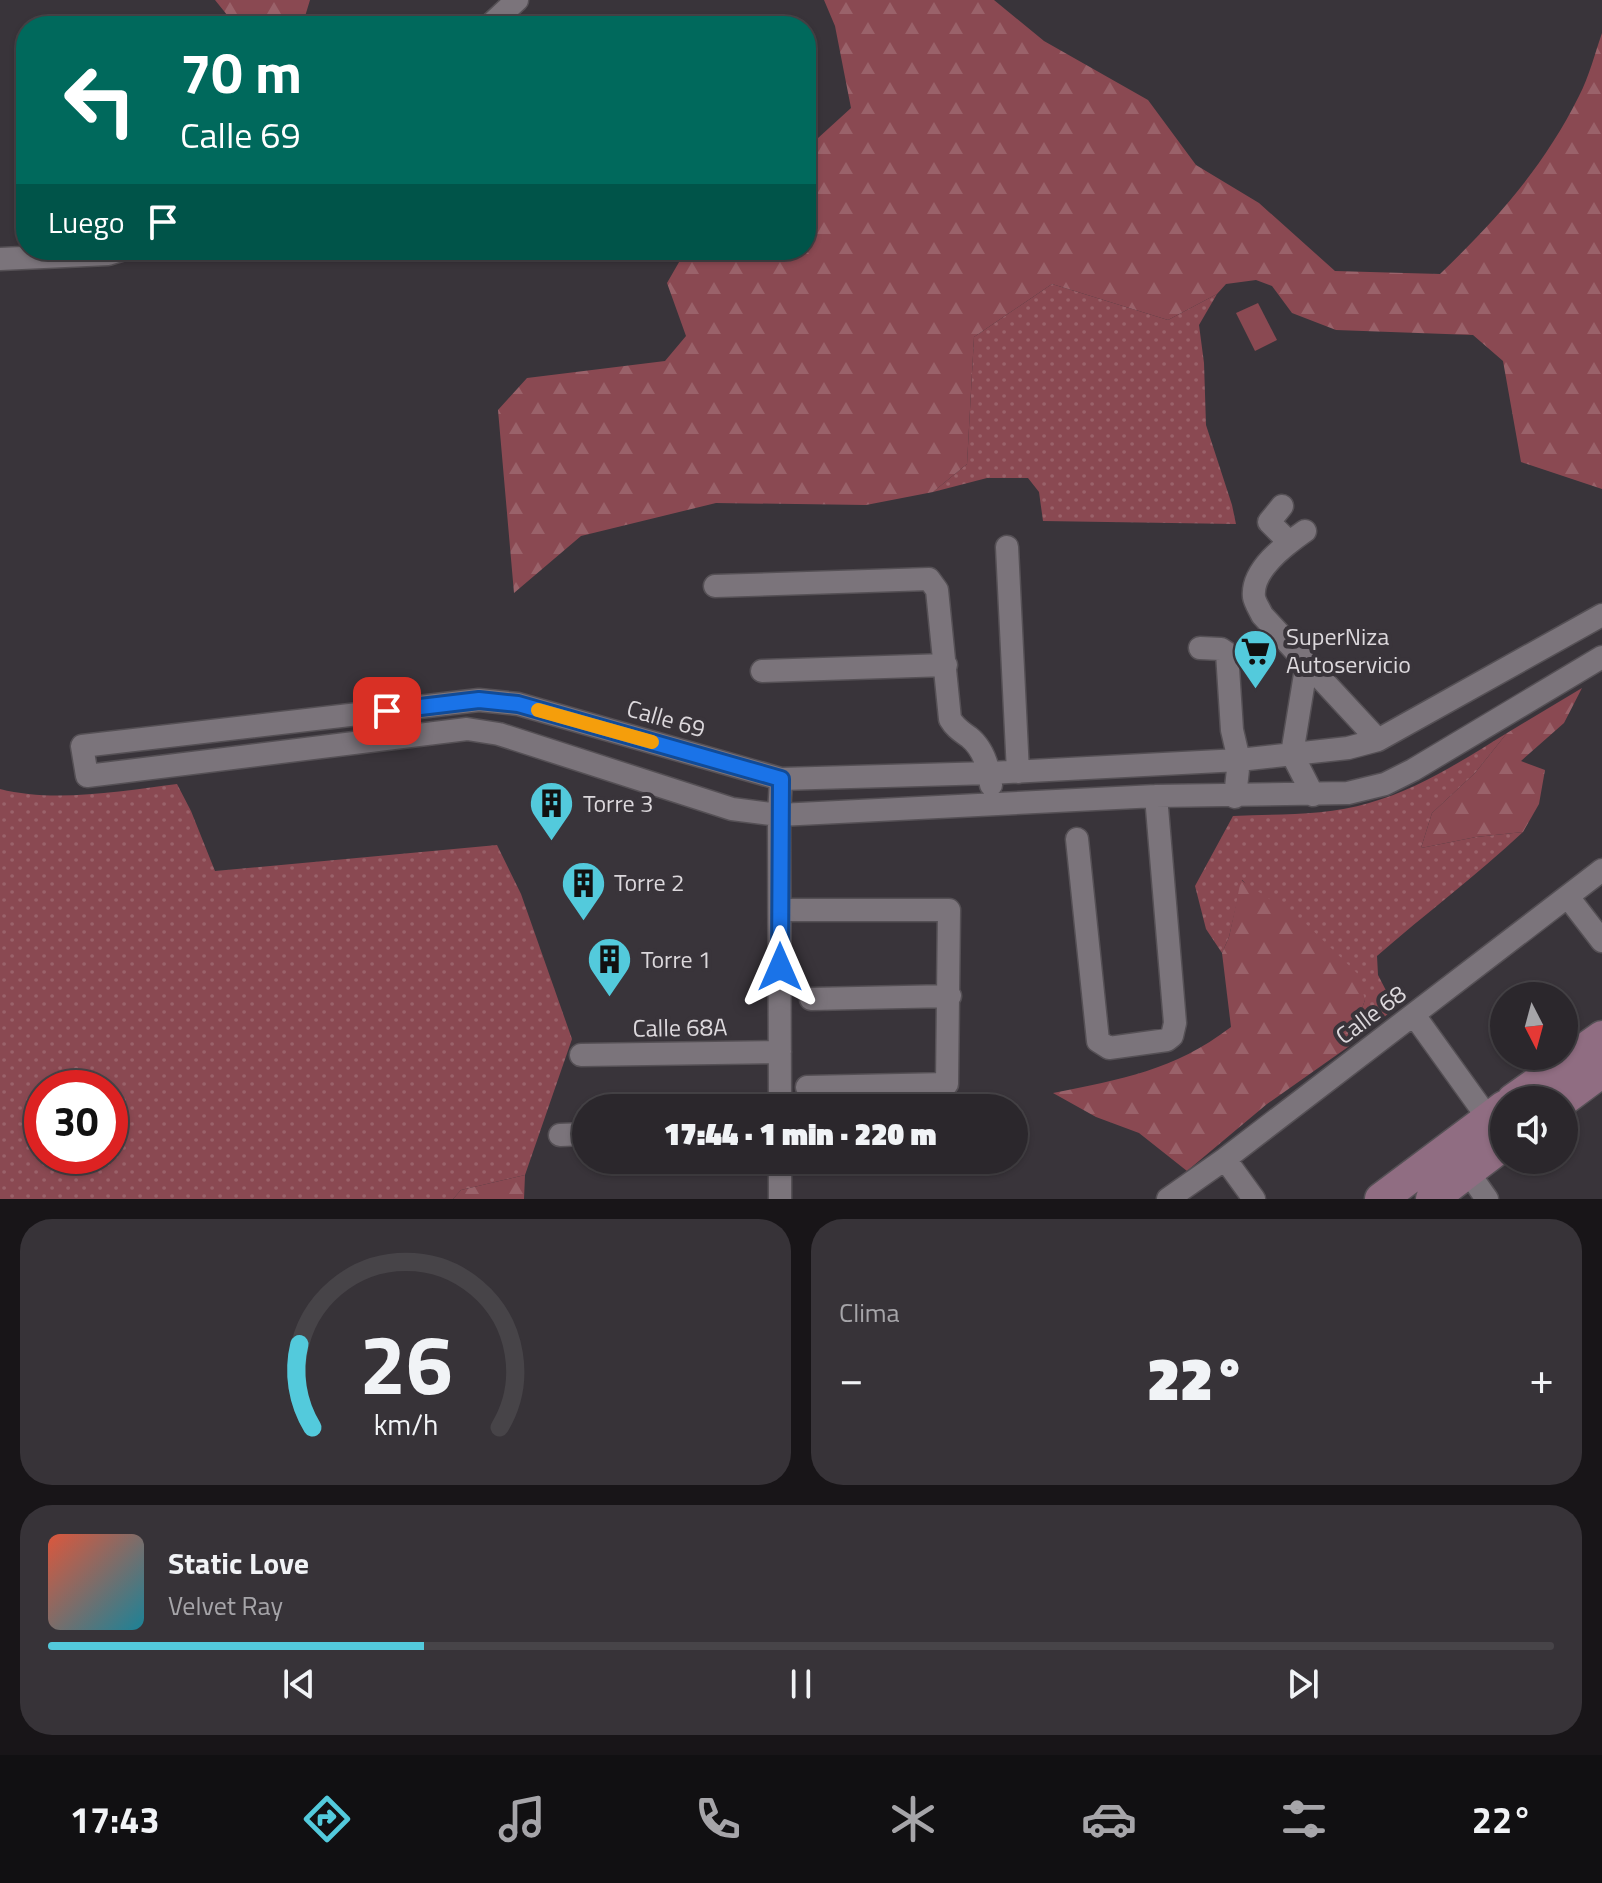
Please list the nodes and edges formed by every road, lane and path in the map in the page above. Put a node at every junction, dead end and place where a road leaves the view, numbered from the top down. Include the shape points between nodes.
1 (517, 0) edge
2 (500, 16) edge
3 (1282, 506) dead end
4 (1007, 547) dead end
5 (715, 586) dead end
6 (1602, 615) edge
7 (1200, 648) dead end
8 (1602, 657) edge
9 (1307, 662) junction
10 (946, 665) junction
11 (762, 671) dead end
12 (1378, 740) junction
13 (1292, 754) junction
14 (1239, 760) junction
15 (987, 765) junction
16 (1018, 772) junction
17 (781, 779) junction
18 (1313, 795) junction
19 (1156, 796) junction
20 (1235, 797) junction
21 (993, 804) junction
22 (779, 815) junction
23 (1077, 839) dead end
24 (1602, 870) edge
25 (1568, 897) junction
26 (780, 910) junction
27 (1602, 941) edge
28 (950, 996) junction
29 (811, 999) dead end
30 (1414, 1015) junction
31 (1602, 1037) edge
32 (780, 1052) junction
33 (581, 1055) dead end
34 (1602, 1071) edge
35 (1541, 1086) edge
36 (807, 1087) dead end
37 (1578, 1089) edge
38 (780, 1094) edge
39 (1490, 1103) edge
40 (1490, 1124) edge
41 (560, 1135) dead end
42 (572, 1135) edge
43 (1490, 1136) edge
44 (1225, 1159) junction
45 (1468, 1172) junction
46 (780, 1174) edge
47 (780, 1199) edge
48 (1168, 1199) edge
49 (1254, 1199) edge
50 (1381, 1199) edge
51 (1432, 1199) edge
52 (1487, 1199) edge

1 - 2 street
3 - 9 street via 1269,522 1297,536 1256,577 1254,598 1262,615
4 - 16 street
5 - 10 street via 929,579 937,590
6 - 12 street, Calle 69
7 - 14 street via 1227,653
8 - 18 street via 1385,784
9 - 12 street
9 - 13 street
10 - 11 street
10 - 15 street via 950,719 972,739
12 - 13 street, Calle 69
13 - 14 street, Calle 69
13 - 18 street
14 - 16 street, Calle 69
14 - 20 street
15 - 16 street, Calle 69
15 - 17 street, Calle 69
15 - 21 street
17 - 22 street
17 - 22 street, Calle 69 via 518,704 479,700 82,746 87,776 467,729 499,734 732,809
18 - 20 street
19 - 20 street
19 - 21 street
19 - 23 street via 1175,1023 1167,1040 1109,1048 1098,1041
21 - 22 street
22 - 26 street
24 - 25 street, Calle 68
25 - 27 street
25 - 30 street, Calle 68
26 - 28 street via 949,910
26 - 32 street
28 - 29 street
28 - 36 street via 947,1084
30 - 39 street
30 - 44 street, Calle 68
31 - 35 street
32 - 33 street, Calle 68A
32 - 38 street
34 - 37 street
40 - 50 street
41 - 42 street
43 - 45 street
44 - 48 street, Calle 68
44 - 49 street
45 - 51 street
45 - 52 street
46 - 47 street

